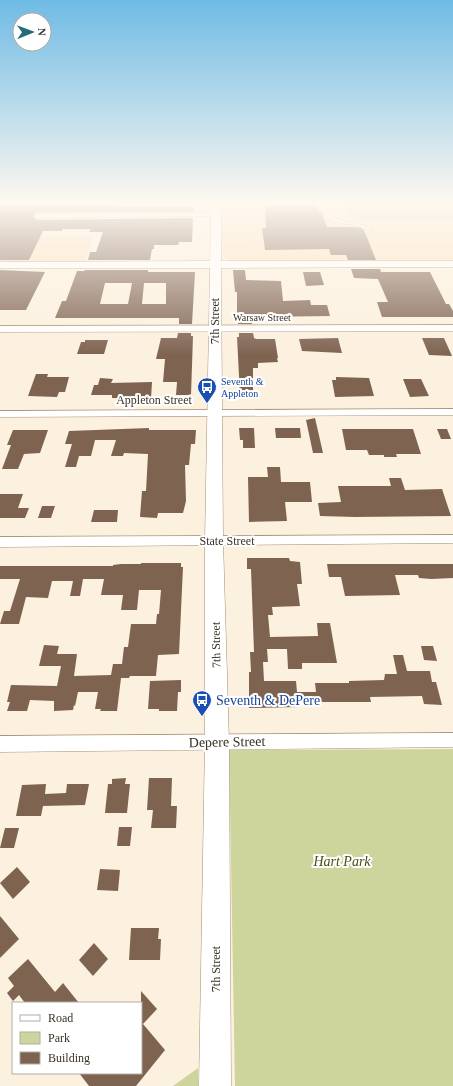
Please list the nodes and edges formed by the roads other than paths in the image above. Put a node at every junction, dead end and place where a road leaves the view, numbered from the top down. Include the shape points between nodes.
1 (215, 255) edge
2 (215, 264) junction
3 (453, 264) edge
4 (0, 265) edge
5 (215, 328) junction
6 (453, 328) edge
7 (0, 329) edge
8 (453, 412) edge
9 (215, 413) junction
10 (0, 414) edge
11 (453, 539) edge
12 (214, 541) junction
13 (0, 542) edge
14 (453, 740) edge
15 (217, 742) junction
16 (0, 744) edge
17 (215, 1086) edge

1 - 2 street, 7th Street
2 - 3 street
2 - 4 street
2 - 5 street, 7th Street
5 - 6 street, Warsaw Street
5 - 7 street, Warsaw Street
5 - 9 street, 7th Street
8 - 9 street, Appleton Street
9 - 10 street, Appleton Street
9 - 12 street, 7th Street
11 - 12 street, State Street
12 - 13 street, State Street
12 - 15 street, 7th Street
14 - 15 street, Depere Street
15 - 16 street, Depere Street
15 - 17 street, 7th Street

